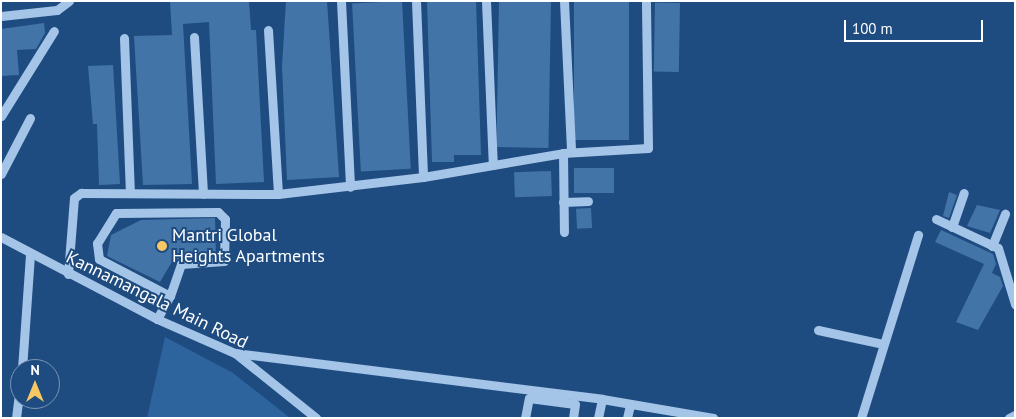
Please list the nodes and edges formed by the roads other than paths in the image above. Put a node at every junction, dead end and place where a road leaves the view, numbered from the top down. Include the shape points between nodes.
1 (69, 1) edge
2 (341, 1) edge
3 (416, 1) edge
4 (486, 1) edge
5 (564, 1) edge
6 (646, 1) edge
7 (56, 6) edge
8 (1, 16) edge
9 (268, 30) dead end
10 (54, 31) dead end
11 (194, 37) dead end
12 (124, 38) dead end
13 (1, 116) edge
14 (30, 118) dead end
15 (567, 153) junction
16 (493, 165) junction
17 (1, 174) edge
18 (423, 177) junction
19 (350, 187) junction
20 (130, 193) junction
21 (964, 193) dead end
22 (203, 194) junction
23 (278, 194) junction
24 (588, 201) dead end
25 (563, 202) junction
26 (1006, 213) dead end
27 (936, 219) dead end
28 (952, 227) junction
29 (564, 232) dead end
30 (918, 235) dead end
31 (1, 237) edge
32 (992, 246) junction
33 (30, 255) junction
34 (1010, 267) edge
35 (68, 274) junction
36 (170, 296) junction
37 (1015, 304) edge
38 (157, 319) junction
39 (818, 330) dead end
40 (883, 344) junction
41 (235, 354) junction
42 (23, 359) edge
43 (602, 399) junction
44 (630, 405) junction
45 (316, 418) edge
46 (525, 418) edge
47 (573, 418) edge
48 (598, 418) edge
49 (627, 418) edge
50 (714, 418) edge
51 (861, 418) edge

1 - 7 street
2 - 19 street
3 - 18 street
4 - 16 street
5 - 15 street
6 - 15 street via 648,148
7 - 8 street
9 - 23 street
10 - 13 street
11 - 22 street
12 - 20 street
14 - 17 street
15 - 16 street
15 - 25 street
16 - 18 street
18 - 19 street
19 - 23 street
20 - 22 street
20 - 35 street via 81,193 74,198
21 - 28 street
22 - 23 street
24 - 25 street
25 - 29 street
26 - 32 street
27 - 28 street
28 - 32 street
30 - 40 street
31 - 33 street, Kannamangala Main Road
32 - 34 street via 998,248
33 - 35 street, Kannamangala Main Road
33 - 42 street
34 - 37 street
35 - 38 street, Kannamangala Main Road
36 - 36 street via 100,259 97,243 116,213 218,212 225,218 224,261 181,264
36 - 38 street
38 - 41 street, Kannamangala Main Road
39 - 40 street
40 - 51 street
41 - 43 street
41 - 45 street, Kannamangala Main Road
43 - 44 street
43 - 48 street
44 - 49 street
44 - 50 street
46 - 47 street via 529,398 575,404

